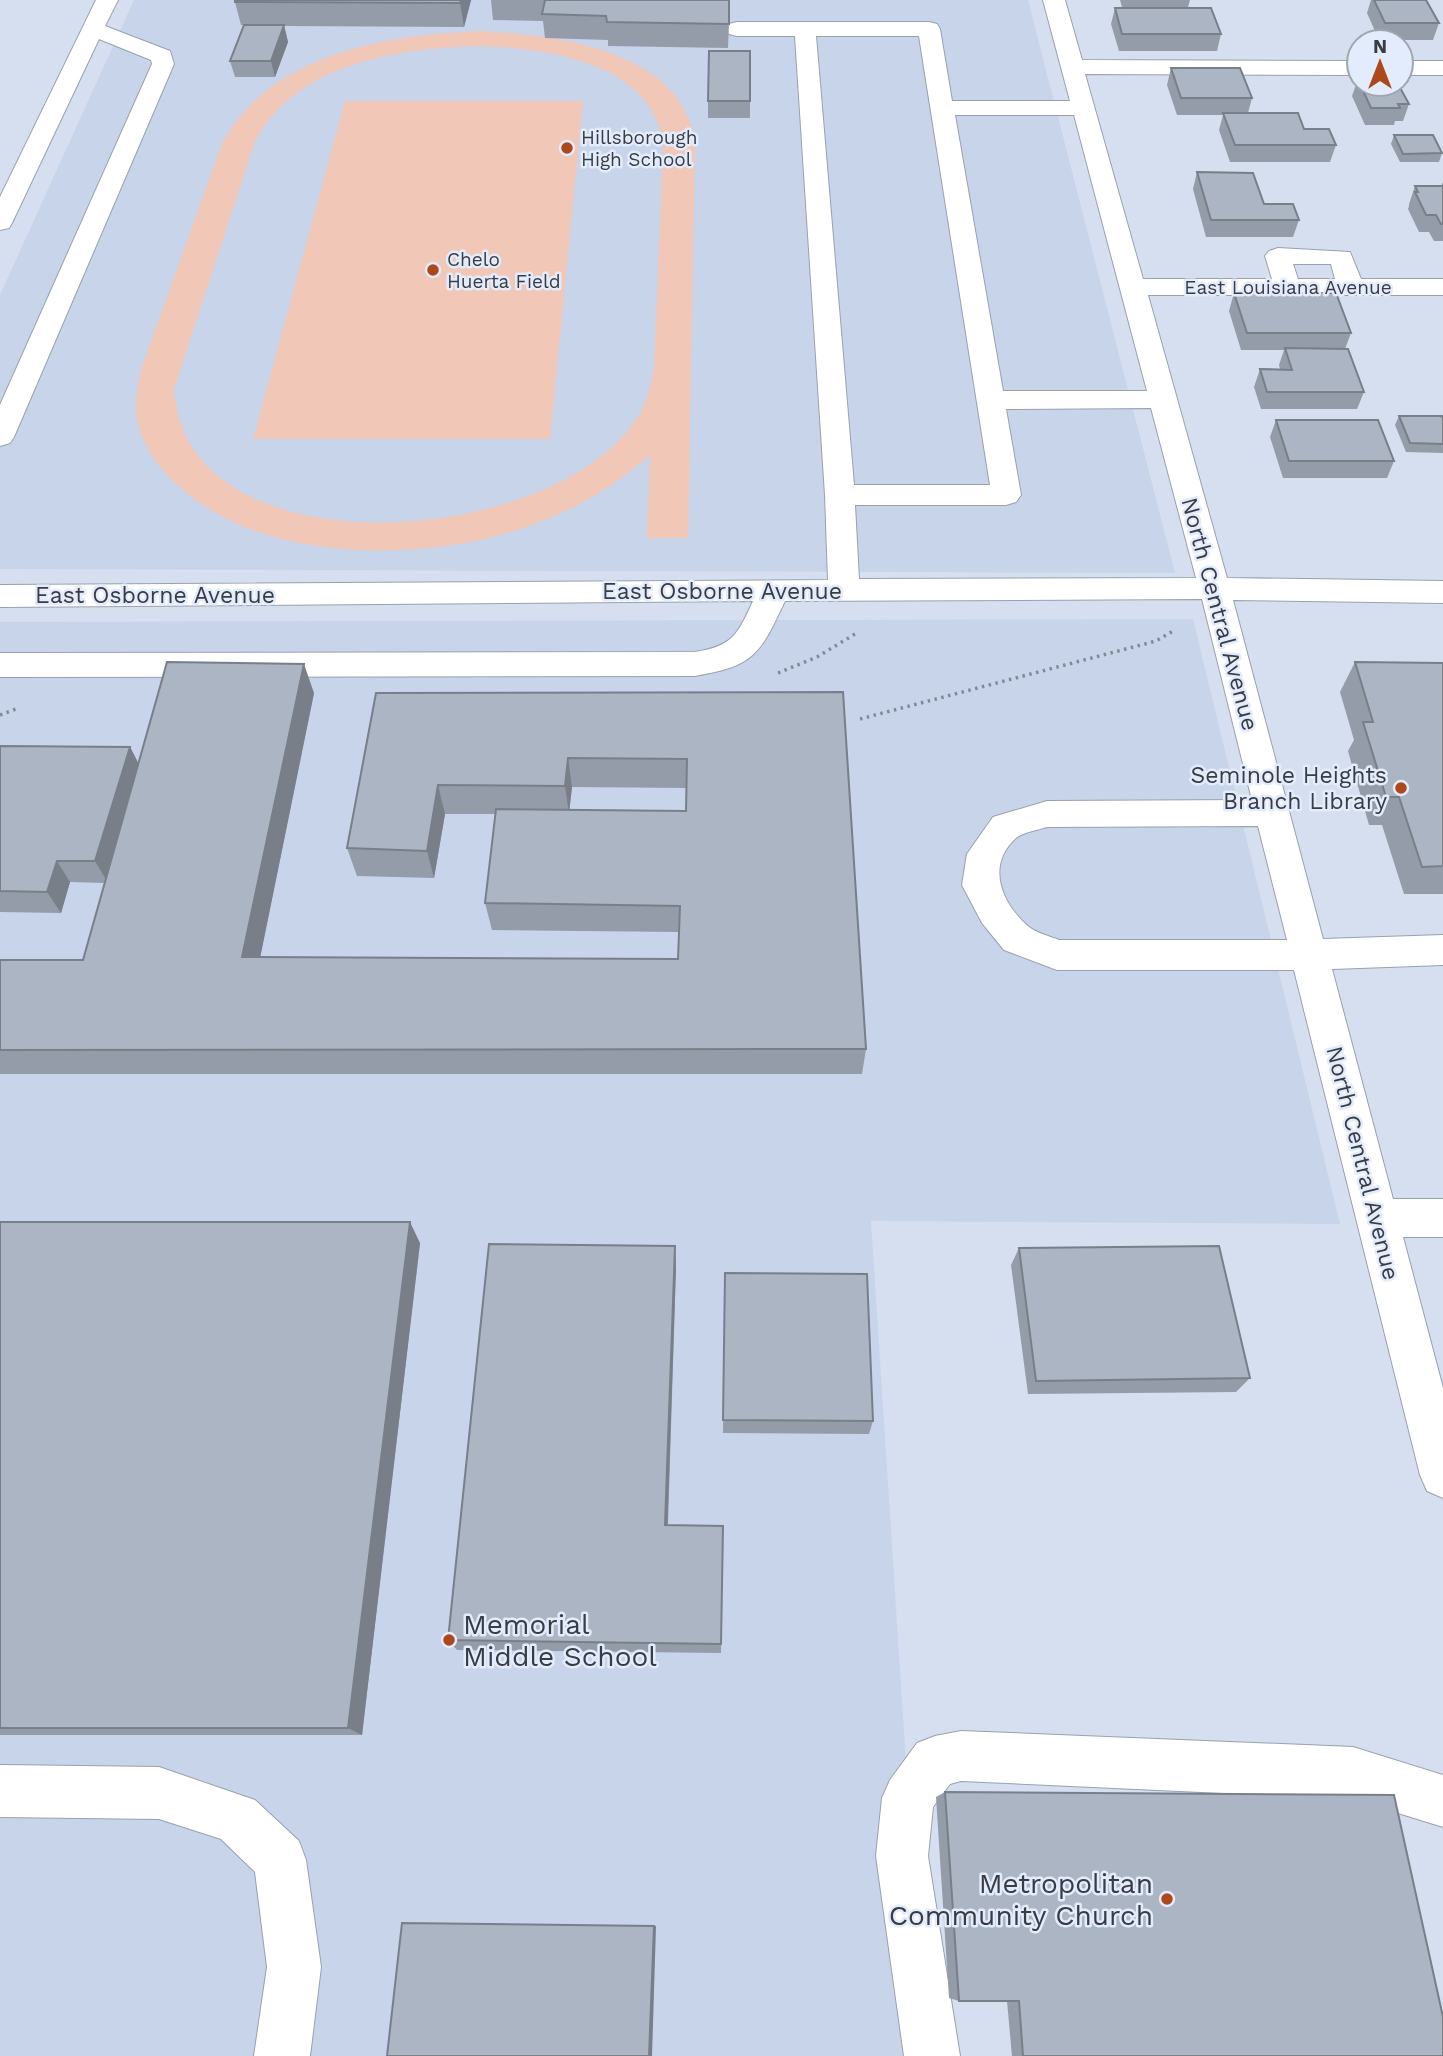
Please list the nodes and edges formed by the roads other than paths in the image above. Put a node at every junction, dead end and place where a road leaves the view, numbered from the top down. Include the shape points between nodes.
1 (107, 0) edge
2 (1054, 0) edge
3 (93, 29) junction
4 (737, 29) dead end
5 (805, 29) junction
6 (1074, 67) junction
7 (1345, 68) edge
8 (1415, 68) edge
9 (1443, 68) edge
10 (942, 108) junction
11 (1085, 108) junction
12 (0, 223) edge
13 (1133, 287) junction
14 (1443, 287) edge
15 (1163, 399) junction
16 (991, 400) junction
17 (0, 438) edge
18 (840, 495) junction
19 (844, 590) junction
20 (1215, 590) junction
21 (774, 591) junction
22 (1443, 592) edge
23 (0, 596) edge
24 (0, 665) edge
25 (1271, 813) junction
26 (1443, 950) edge
27 (1309, 955) junction
28 (1376, 1218) junction
29 (1443, 1218) edge
30 (1443, 1475) edge
31 (0, 1791) edge
32 (1443, 1801) edge
33 (282, 2056) edge
34 (932, 2056) edge

1 - 3 street
2 - 6 street, North Central Avenue
3 - 12 street
3 - 17 street via 153,50 162,56 163,64
4 - 5 street
5 - 10 street via 929,29
5 - 18 street
6 - 7 street
6 - 11 street, North Central Avenue
8 - 9 street
10 - 11 street
10 - 16 street
11 - 13 street, North Central Avenue
13 - 14 street, East Louisiana Avenue
13 - 15 street, North Central Avenue
15 - 16 street
15 - 20 street, North Central Avenue
16 - 18 street via 1006,495
18 - 19 street
19 - 20 street, East Osborne Avenue
19 - 21 street, East Osborne Avenue
20 - 22 street, East Osborne Avenue
20 - 25 street, North Central Avenue
21 - 23 street, East Osborne Avenue
21 - 24 street via 748,645 721,661 695,664
25 - 27 street, North Central Avenue
25 - 27 street via 1047,814 1005,827 985,854 980,885 1017,939 1057,955
26 - 27 street
27 - 28 street, North Central Avenue
28 - 29 street
28 - 30 street, North Central Avenue
31 - 33 street via 159,1793 237,1818 280,1860 294,1967
32 - 34 street via 1353,1773 961,1756 935,1761 908,1798 902,1856

